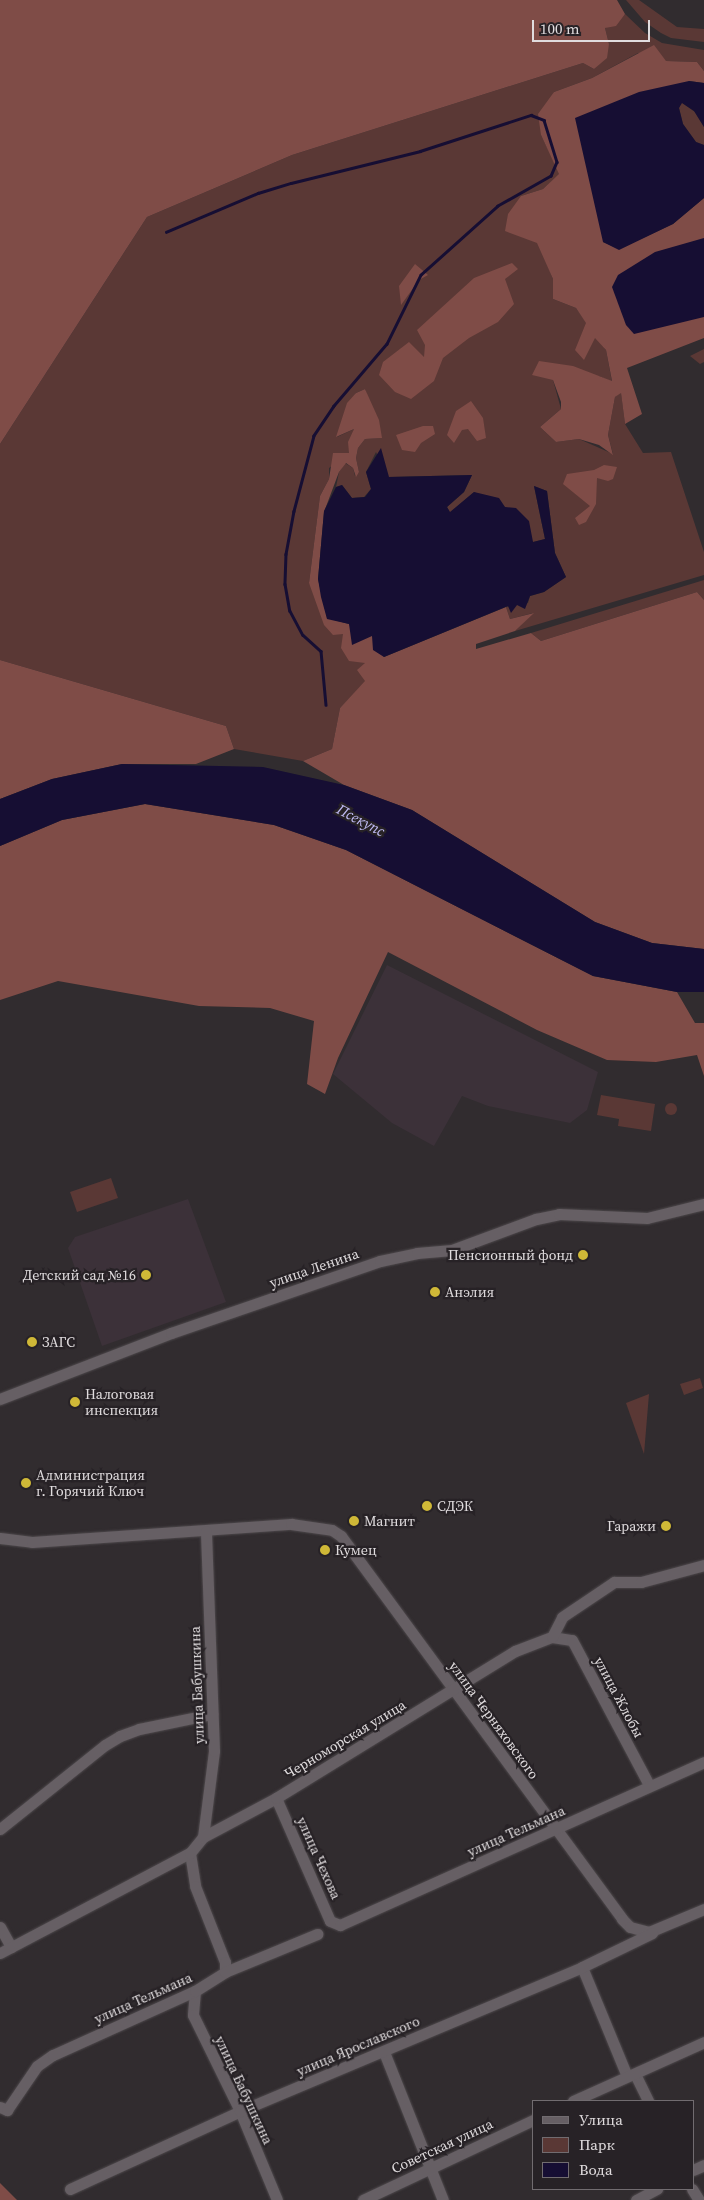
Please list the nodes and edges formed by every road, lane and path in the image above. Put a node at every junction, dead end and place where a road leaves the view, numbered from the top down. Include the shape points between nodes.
1 (704, 1204) edge
2 (0, 1398) edge
3 (206, 1531) junction
4 (0, 1538) edge
5 (704, 1565) edge
6 (552, 1637) junction
7 (454, 1690) junction
8 (212, 1714) junction
9 (704, 1762) edge
10 (649, 1786) junction
11 (276, 1798) junction
12 (14, 1816) junction
13 (0, 1818) edge
14 (0, 1829) edge
15 (556, 1831) junction
16 (203, 1837) junction
17 (190, 1853) junction
18 (704, 1909) edge
19 (340, 1925) joint
20 (0, 1927) edge
21 (652, 1931) junction
22 (317, 1934) dead end
23 (11, 1948) junction
24 (0, 1953) edge
25 (582, 1967) junction
26 (225, 1972) junction
27 (195, 1992) junction
28 (704, 2042) edge
29 (384, 2052) junction
30 (631, 2075) junction
31 (574, 2100) edge
32 (647, 2100) edge
33 (0, 2107) edge
34 (240, 2112) junction
35 (532, 2120) edge
36 (432, 2167) junction
37 (70, 2189) dead end
38 (655, 2190) edge
39 (277, 2200) edge
40 (363, 2200) edge
41 (442, 2200) edge
42 (636, 2200) edge

1 - 2 street, улица Ленина via 647,1218 559,1214 536,1219 452,1250 380,1261 171,1333
3 - 4 street via 32,1542
3 - 7 street, улица Черняховского via 291,1524 318,1526 341,1536
3 - 8 street, улица Бабушкина
5 - 6 street via 642,1582 614,1582 562,1617
6 - 7 street, Черноморская улица via 515,1651
6 - 10 street, улица Жлобы via 572,1640
7 - 11 street, Черноморская улица
7 - 15 street, улица Черняховского
8 - 12 street via 120,1736
8 - 16 street, улица Бабушкина via 214,1751
9 - 10 street, улица Тельмана
10 - 15 street, улица Тельмана
11 - 16 street, Черноморская улица
11 - 19 street, улица Чехова via 330,1921
12 - 13 street
12 - 14 street
15 - 19 street, улица Тельмана
15 - 21 street, улица Черняховского via 622,1919 630,1927
16 - 17 street, Черноморская улица
17 - 23 street, Черноморская улица
17 - 26 street via 195,1886 225,1962
18 - 21 street, улица Ярославского
20 - 23 street
21 - 25 street, улица Ярославского
22 - 26 street, улица Тельмана
23 - 24 street, Черноморская улица
25 - 29 street, улица Ярославского
25 - 30 street
26 - 27 street, улица Тельмана
27 - 33 street, улица Тельмана via 53,2055 37,2066 7,2110
27 - 34 street, улица Бабушкина via 193,2015
28 - 30 street
29 - 34 street, улица Ярославского
29 - 36 street
30 - 31 street
30 - 32 street
34 - 37 street, улица Ярославского
34 - 39 street, улица Бабушкина
35 - 36 street, Советская улица
36 - 40 street, Советская улица
36 - 41 street
38 - 42 street

